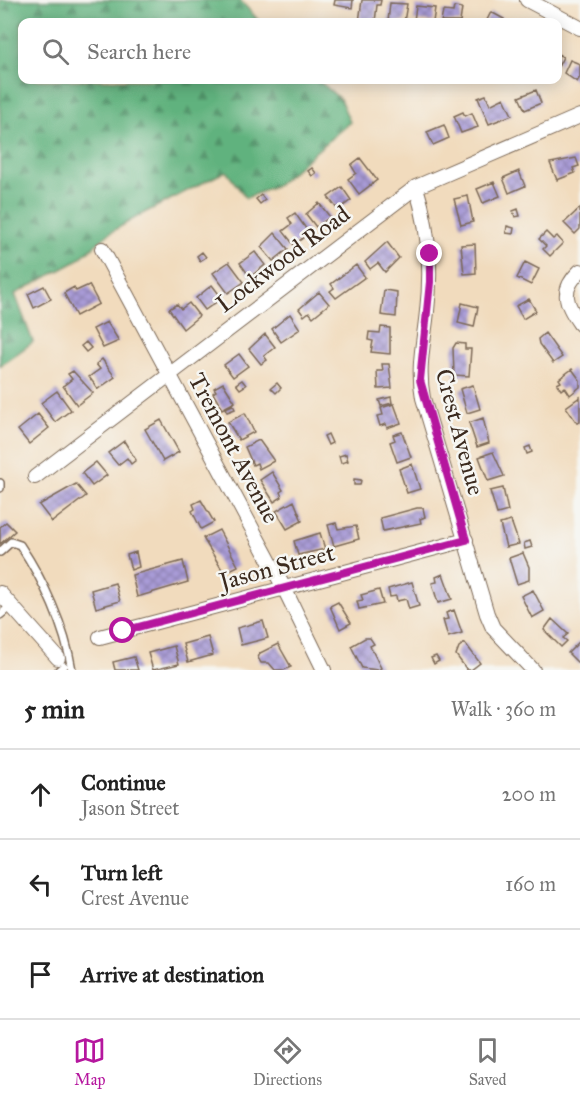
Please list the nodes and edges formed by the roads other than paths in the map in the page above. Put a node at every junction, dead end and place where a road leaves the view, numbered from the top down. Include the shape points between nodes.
1 (527, 0) edge
2 (561, 18) edge
3 (562, 18) edge
4 (580, 28) edge
5 (580, 116) edge
6 (416, 187) junction
7 (102, 249) dead end
8 (580, 271) edge
9 (580, 324) edge
10 (168, 374) junction
11 (35, 477) dead end
12 (0, 483) edge
13 (0, 488) edge
14 (466, 540) junction
15 (0, 552) edge
16 (284, 588) junction
17 (0, 593) edge
18 (11, 606) junction
19 (0, 615) edge
20 (100, 637) dead end
21 (64, 667) edge
22 (324, 670) edge
23 (533, 670) edge

1 - 2 street
3 - 4 street
5 - 6 street, Lockwood Road
6 - 10 street, Lockwood Road
6 - 14 street, Crest Avenue via 430,254 420,380
7 - 10 street, Tremont Avenue
8 - 9 street via 565,293
10 - 11 street, Lockwood Road
10 - 16 street, Tremont Avenue
12 - 13 lane
14 - 16 street, Jason Street
14 - 23 street, Crest Avenue via 494,628
15 - 21 lane via 11,542 20,544 46,592 68,650
16 - 20 street, Jason Street
16 - 22 street, Tremont Avenue
17 - 18 street
18 - 19 lane
18 - 21 street

